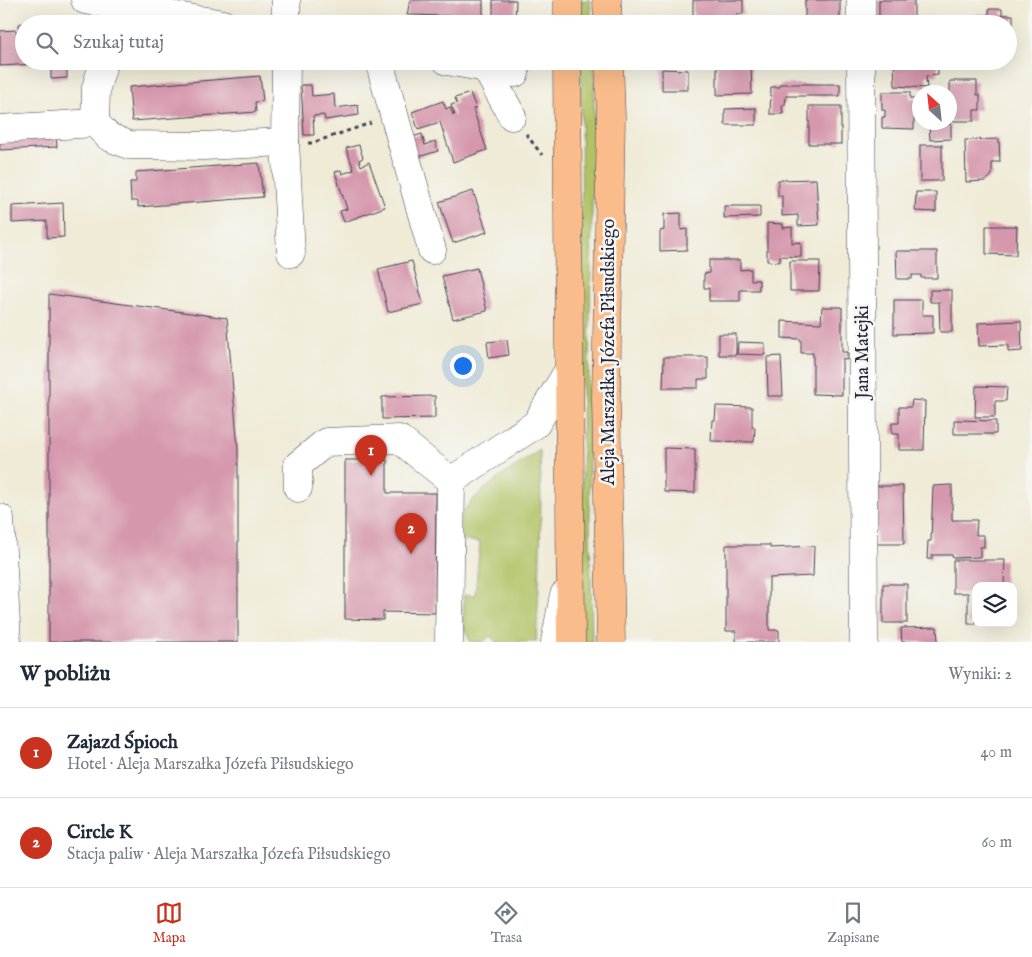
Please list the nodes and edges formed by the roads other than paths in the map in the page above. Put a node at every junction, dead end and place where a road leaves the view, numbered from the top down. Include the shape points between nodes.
1 (85, 0) edge
2 (286, 0) edge
3 (568, 0) edge
4 (607, 0) edge
5 (861, 0) edge
6 (123, 15) edge
7 (286, 15) edge
8 (568, 15) edge
9 (608, 15) edge
10 (861, 15) edge
11 (101, 70) edge
12 (286, 70) edge
13 (382, 70) edge
14 (487, 70) edge
15 (498, 70) edge
16 (567, 70) edge
17 (609, 70) edge
18 (861, 70) edge
19 (515, 73) dead end
20 (512, 116) road end
21 (95, 123) junction
22 (0, 128) edge
23 (285, 142) junction
24 (432, 250) dead end
25 (291, 253) dead end
26 (568, 372) junction
27 (451, 482) junction
28 (298, 488) dead end
29 (0, 518) edge
30 (570, 564) junction
31 (7, 642) edge
32 (449, 642) edge
33 (555, 642) edge
34 (571, 642) edge
35 (611, 642) edge
36 (864, 642) edge

1 - 6 street
2 - 7 street
3 - 8 main road
4 - 9 main road
5 - 10 street
11 - 21 street via 96,88
12 - 23 street
13 - 24 street
14 - 20 street
15 - 19 street
16 - 26 main road
17 - 35 main road, Aleja Marszałka Józefa Piłsudskiego via 606,400
18 - 36 street, Jana Matejki
21 - 22 street
21 - 23 street via 109,137 129,145
23 - 25 street
26 - 27 street via 536,424
26 - 30 main road
27 - 28 street via 399,439 326,442 298,465
27 - 32 street
29 - 31 street
30 - 33 street
30 - 34 main road

